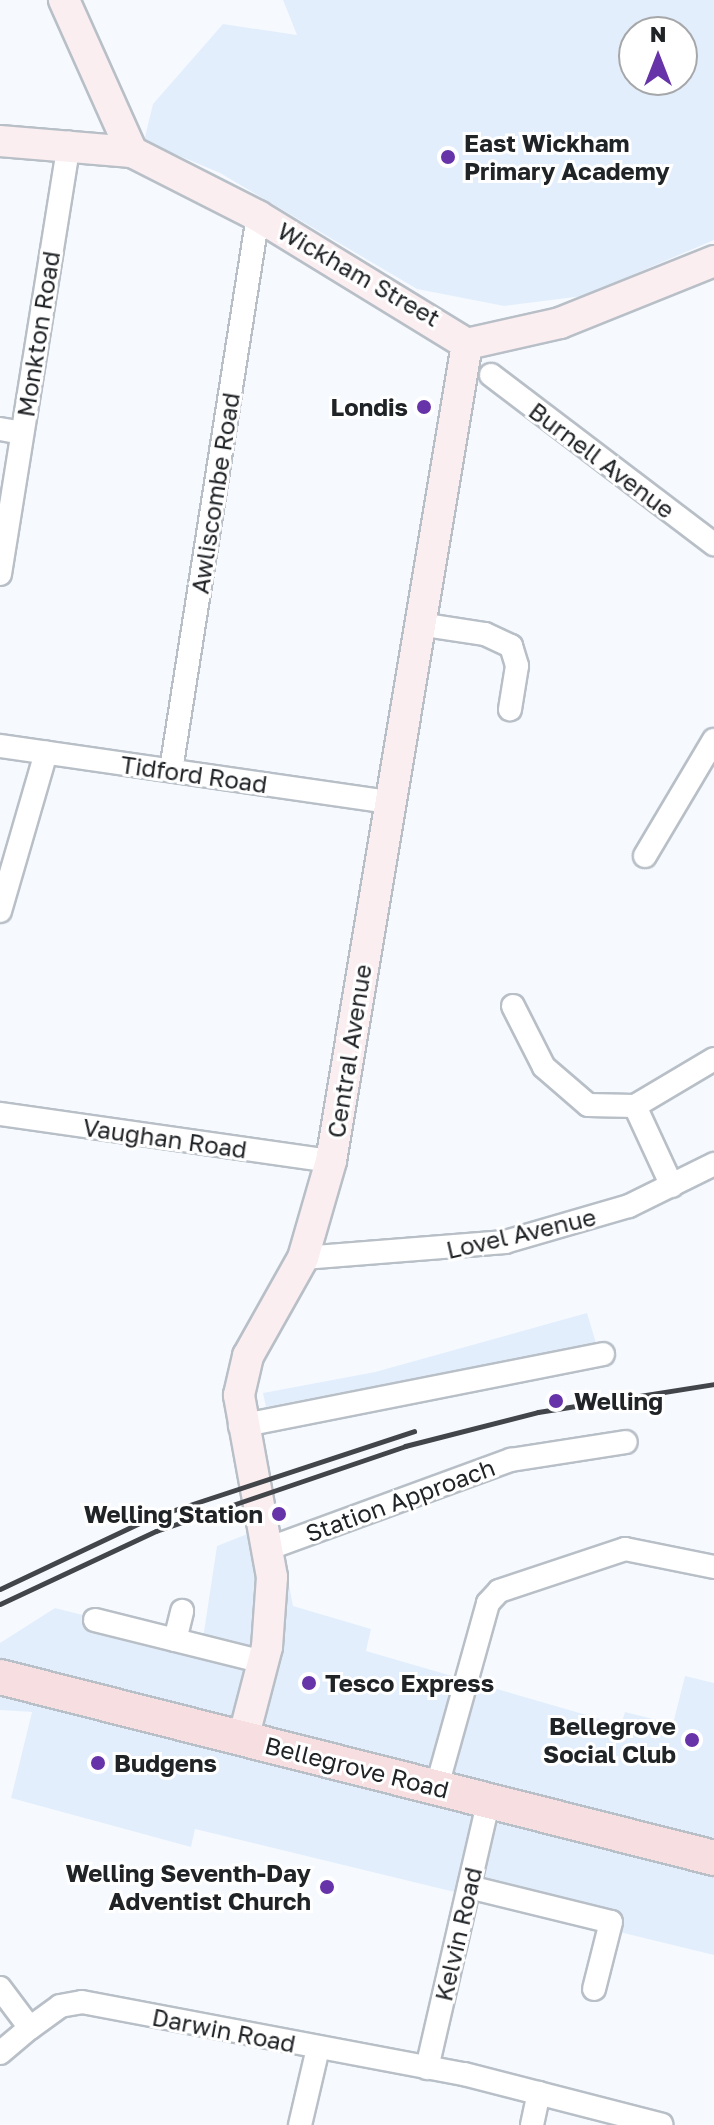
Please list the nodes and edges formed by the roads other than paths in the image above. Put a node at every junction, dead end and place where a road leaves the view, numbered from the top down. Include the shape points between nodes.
1 (64, 0) edge
2 (0, 141) edge
3 (69, 142) junction
4 (132, 152) junction
5 (258, 216) junction
6 (714, 261) edge
7 (467, 344) junction
8 (491, 375) dead end
9 (11, 431) edge
10 (714, 544) edge
11 (0, 574) edge
12 (419, 624) junction
13 (510, 709) dead end
14 (714, 740) edge
15 (0, 746) edge
16 (46, 753) junction
17 (171, 770) junction
18 (389, 802) junction
19 (645, 856) dead end
20 (0, 911) edge
21 (513, 1006) dead end
22 (714, 1059) edge
23 (635, 1106) junction
24 (0, 1114) edge
25 (331, 1161) junction
26 (714, 1164) edge
27 (714, 1175) edge
28 (678, 1184) junction
29 (303, 1258) junction
30 (603, 1354) dead end
31 (240, 1426) junction
32 (626, 1442) dead end
33 (270, 1548) junction
34 (714, 1567) edge
35 (182, 1611) dead end
36 (95, 1620) dead end
37 (175, 1640) junction
38 (264, 1662) junction
39 (0, 1677) edge
40 (243, 1739) junction
41 (437, 1786) junction
42 (489, 1800) junction
43 (714, 1858) edge
44 (469, 1887) junction
45 (0, 1988) edge
46 (594, 1989) dead end
47 (30, 2028) junction
48 (318, 2048) junction
49 (0, 2053) edge
50 (427, 2068) junction
51 (539, 2093) junction
52 (300, 2125) edge
53 (532, 2125) edge
54 (662, 2125) edge

1 - 4 street
2 - 3 street, Wickham Street
3 - 4 street, Wickham Street
3 - 9 street, Monkton Road
4 - 5 street, Wickham Street
5 - 7 street, Wickham Street
5 - 17 street, Awliscombe Road
6 - 7 street via 560,323
7 - 12 street, Central Avenue
8 - 10 street, Burnell Avenue
9 - 11 street, Monkton Road
12 - 13 street via 485,634 511,646 517,666
12 - 18 street, Central Avenue
14 - 19 street
15 - 16 street, Tidford Road
16 - 17 street, Tidford Road
16 - 20 street
17 - 18 street, Tidford Road
18 - 25 street, Central Avenue
21 - 23 street via 544,1067 588,1105
22 - 23 street
23 - 28 street
24 - 25 street, Vaughan Road
25 - 29 street, Central Avenue
26 - 28 street, Lovel Avenue
27 - 28 street, Lovel Avenue
28 - 29 street, Lovel Avenue via 505,1242
29 - 31 street, Central Avenue via 248,1356
30 - 31 street
31 - 33 street, Central Avenue
32 - 33 street, Station Approach via 482,1468
33 - 38 street, Central Avenue
34 - 41 street via 625,1549 499,1591 488,1603
35 - 37 street
36 - 37 street
37 - 38 street
38 - 40 street, Central Avenue
39 - 40 main road, Bellegrove Road
40 - 41 main road, Bellegrove Road
41 - 42 main road, Bellegrove Road
42 - 43 main road, Bellegrove Road
42 - 44 street, Kelvin Road
44 - 46 street via 611,1922
44 - 50 street, Kelvin Road
45 - 47 street
47 - 48 street, Darwin Road via 60,2006 82,2002
47 - 49 street, Darwin Road
48 - 50 street, Darwin Road
48 - 52 street
50 - 51 street, Darwin Road
51 - 53 street
51 - 54 street, Darwin Road

